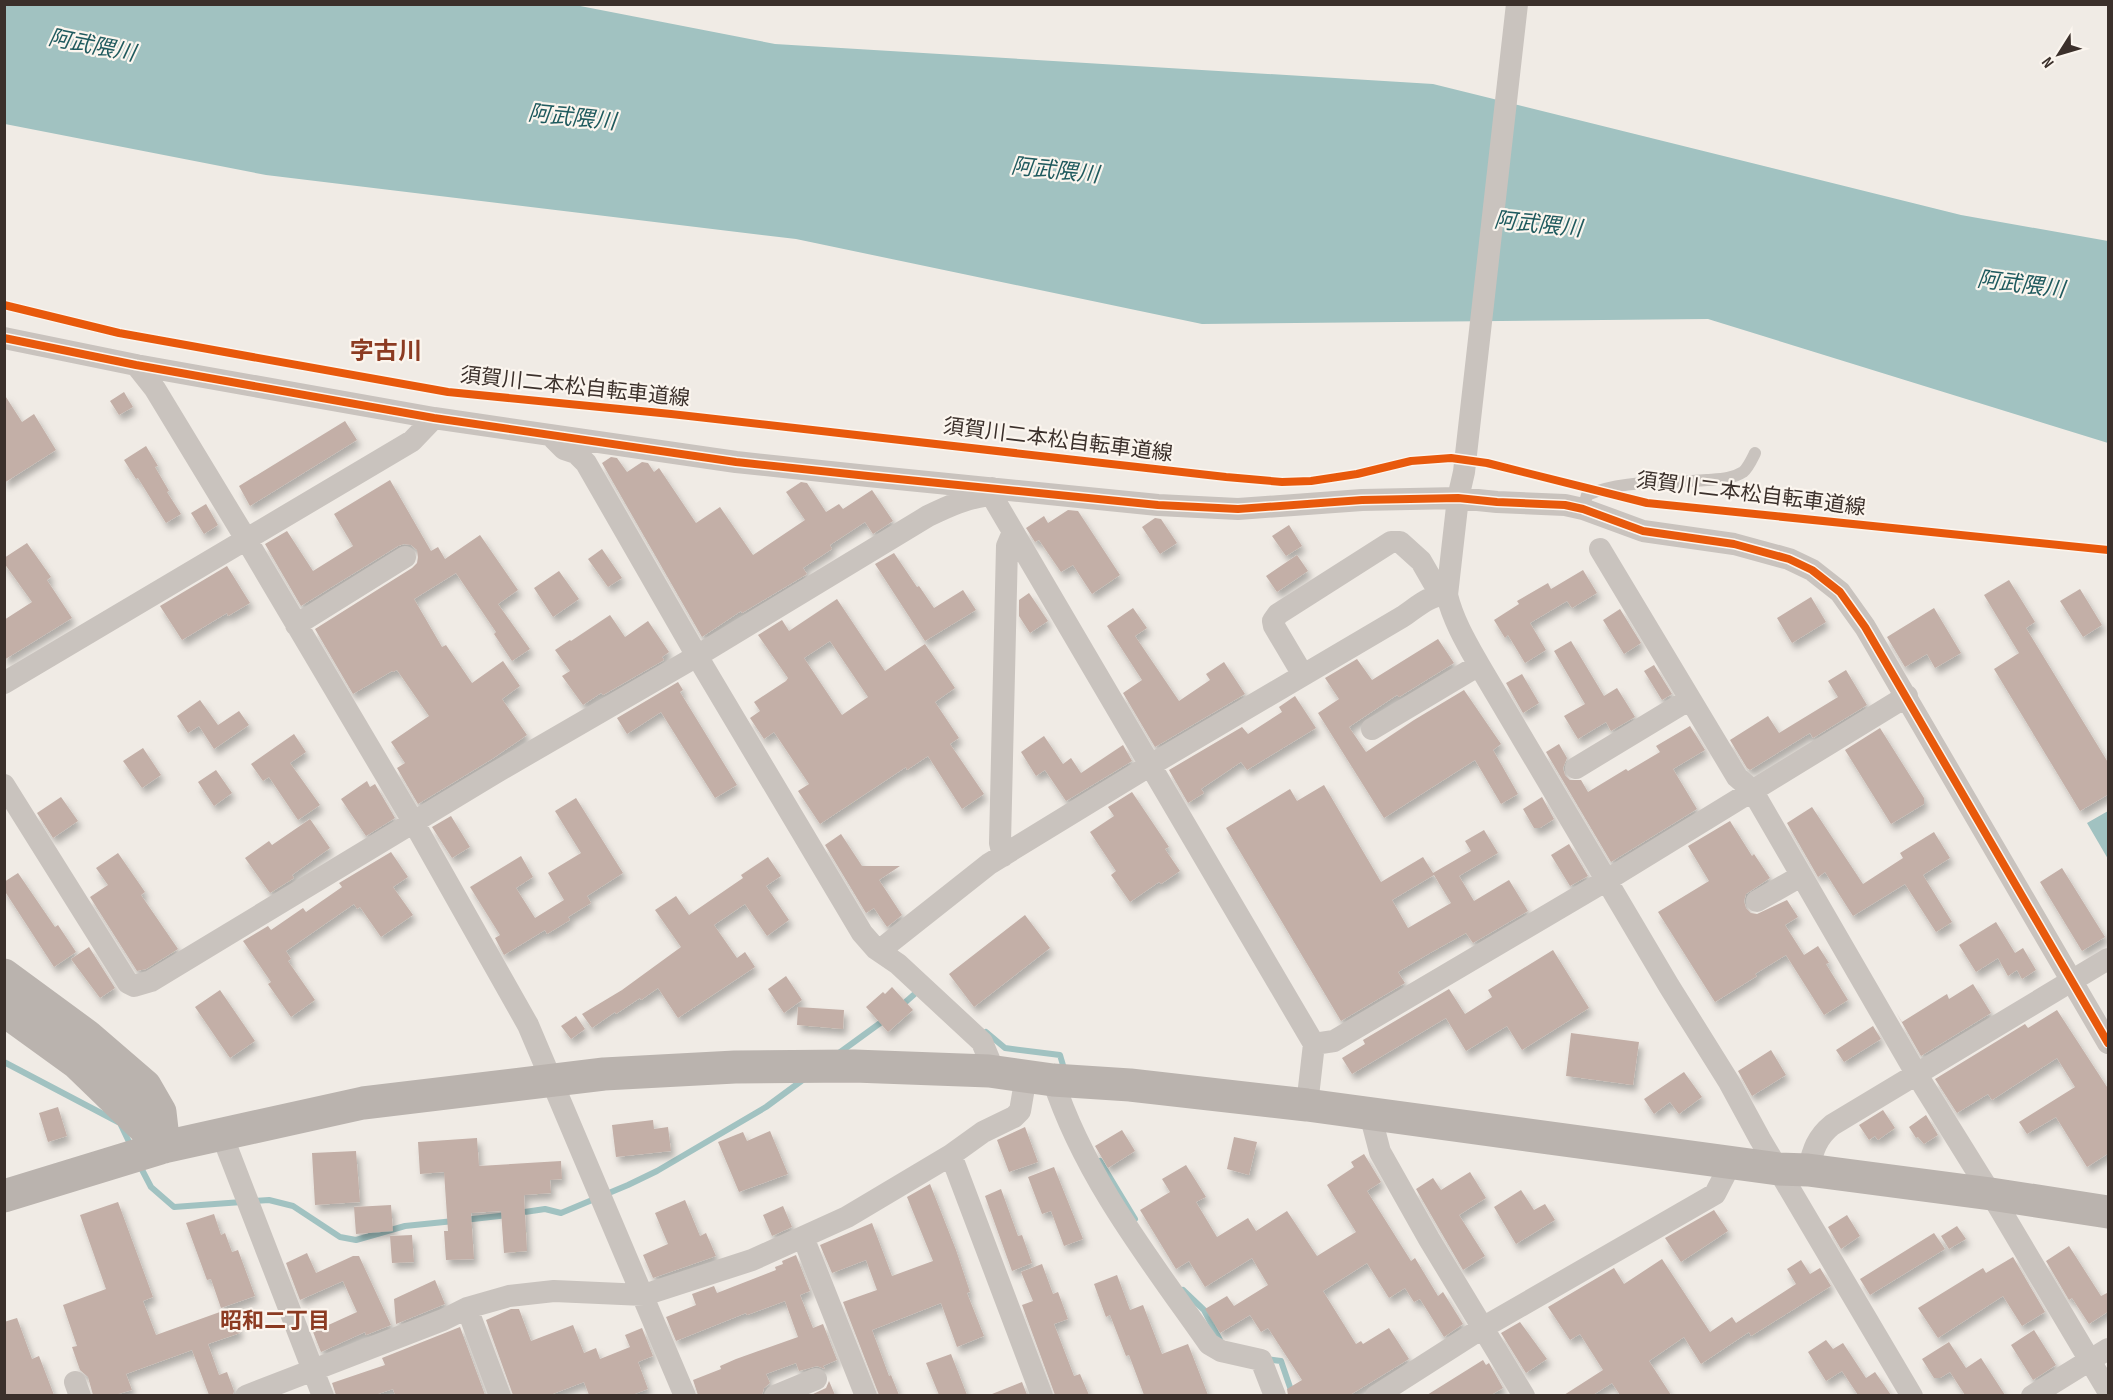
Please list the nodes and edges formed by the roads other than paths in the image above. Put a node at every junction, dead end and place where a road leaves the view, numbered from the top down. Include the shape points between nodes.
1 (1517, 4) edge
2 (4, 338) edge
3 (136, 365) junction
4 (434, 418) junction
5 (552, 436) junction
6 (1755, 453) dead end
7 (993, 491) junction
8 (1458, 498) junction
9 (1583, 509) junction
10 (1013, 532) junction
11 (246, 539) junction
12 (1600, 549) dead end
13 (405, 557) dead end
14 (1444, 595) junction
15 (296, 626) junction
16 (697, 656) junction
17 (1479, 665) junction
18 (1303, 675) junction
19 (4, 683) edge
20 (1907, 696) junction
21 (1690, 699) junction
22 (1372, 729) dead end
23 (1149, 766) junction
24 (1576, 768) dead end
25 (4, 785) edge
26 (1752, 790) junction
27 (414, 823) junction
28 (1003, 856) junction
29 (1801, 876) junction
30 (1607, 880) junction
31 (1757, 901) dead end
32 (879, 951) junction
33 (2109, 959) edge
34 (4, 975) edge
35 (2073, 981) junction
36 (4, 1010) edge
37 (2109, 1043) edge
38 (1314, 1044) junction
39 (989, 1071) junction
40 (1917, 1075) junction
41 (1040, 1078) junction
42 (551, 1080) junction
43 (1307, 1105) junction
44 (1370, 1114) junction
45 (222, 1135) junction
46 (164, 1147) junction
47 (951, 1155) junction
48 (1732, 1161) junction
49 (1793, 1169) junction
50 (1991, 1194) junction
51 (4, 1196) edge
52 (2109, 1212) edge
53 (803, 1237) junction
54 (644, 1295) junction
55 (467, 1308) junction
56 (1484, 1327) junction
57 (2099, 1354) edge
58 (313, 1369) junction
59 (816, 1379) dead end
60 (2109, 1391) edge
61 (246, 1395) edge
62 (323, 1395) edge
63 (500, 1395) edge
64 (685, 1395) edge
65 (776, 1395) edge
66 (866, 1395) edge
67 (1042, 1395) edge
68 (1275, 1395) edge
69 (1376, 1395) edge
70 (1524, 1395) edge
71 (1912, 1395) edge
72 (2032, 1395) edge

1 - 8 street
2 - 3 street
3 - 4 street
3 - 11 street via 155,389
4 - 5 street
4 - 11 street via 412,441
5 - 7 street via 736,462
5 - 16 street via 586,463
6 - 9 lane via 1745,471 1729,478 1631,484 1599,490 1587,495
7 - 8 street via 1238,509
7 - 10 street
7 - 16 street via 928,516
8 - 9 street
8 - 14 street
9 - 20 street via 1643,531 1734,544 1790,559 1812,570 1840,592
10 - 23 street
10 - 28 street via 1007,546 1000,843
11 - 15 street
11 - 19 street
12 - 21 street
13 - 15 street
14 - 17 street
14 - 18 street via 1429,599
14 - 18 street via 1414,554 1400,542 1391,542 1278,614 1273,621
15 - 27 street
16 - 27 street
16 - 32 street via 857,926
17 - 22 street
17 - 30 street
18 - 23 street
20 - 26 street
20 - 35 street
21 - 24 street
21 - 26 street via 1737,777
23 - 28 street
23 - 38 street
25 - 27 street via 128,983 134,986 151,981
26 - 29 street
26 - 30 street
27 - 42 street via 528,1025
28 - 32 street
29 - 31 street
29 - 40 street
30 - 38 street via 1334,1041
30 - 49 street via 1729,1082
32 - 39 street via 982,1042
33 - 35 street
34 - 46 street via 87,1036 145,1086 160,1112
35 - 37 street
35 - 40 street
36 - 46 street via 76,1062
38 - 43 street
39 - 41 street
39 - 42 street via 735,1067
40 - 49 street via 1832,1125
40 - 50 street
41 - 43 street
41 - 47 street via 1020,1111
41 - 68 street via 1129,1231 1209,1344 1221,1351 1261,1360
42 - 45 street via 363,1103
42 - 54 street
43 - 44 street
44 - 48 street
44 - 56 street via 1380,1152
45 - 46 street
45 - 58 street
46 - 51 street
47 - 53 street via 847,1217
47 - 67 street
48 - 49 street
48 - 56 street via 1714,1194
49 - 50 street
49 - 71 street
50 - 52 street
50 - 57 street
53 - 54 street via 752,1260
53 - 66 street
54 - 55 street via 554,1292 509,1296
54 - 64 street
55 - 58 street
55 - 63 street
56 - 69 street
56 - 70 street
57 - 60 street
57 - 72 street
58 - 61 street
58 - 62 street
59 - 65 street

